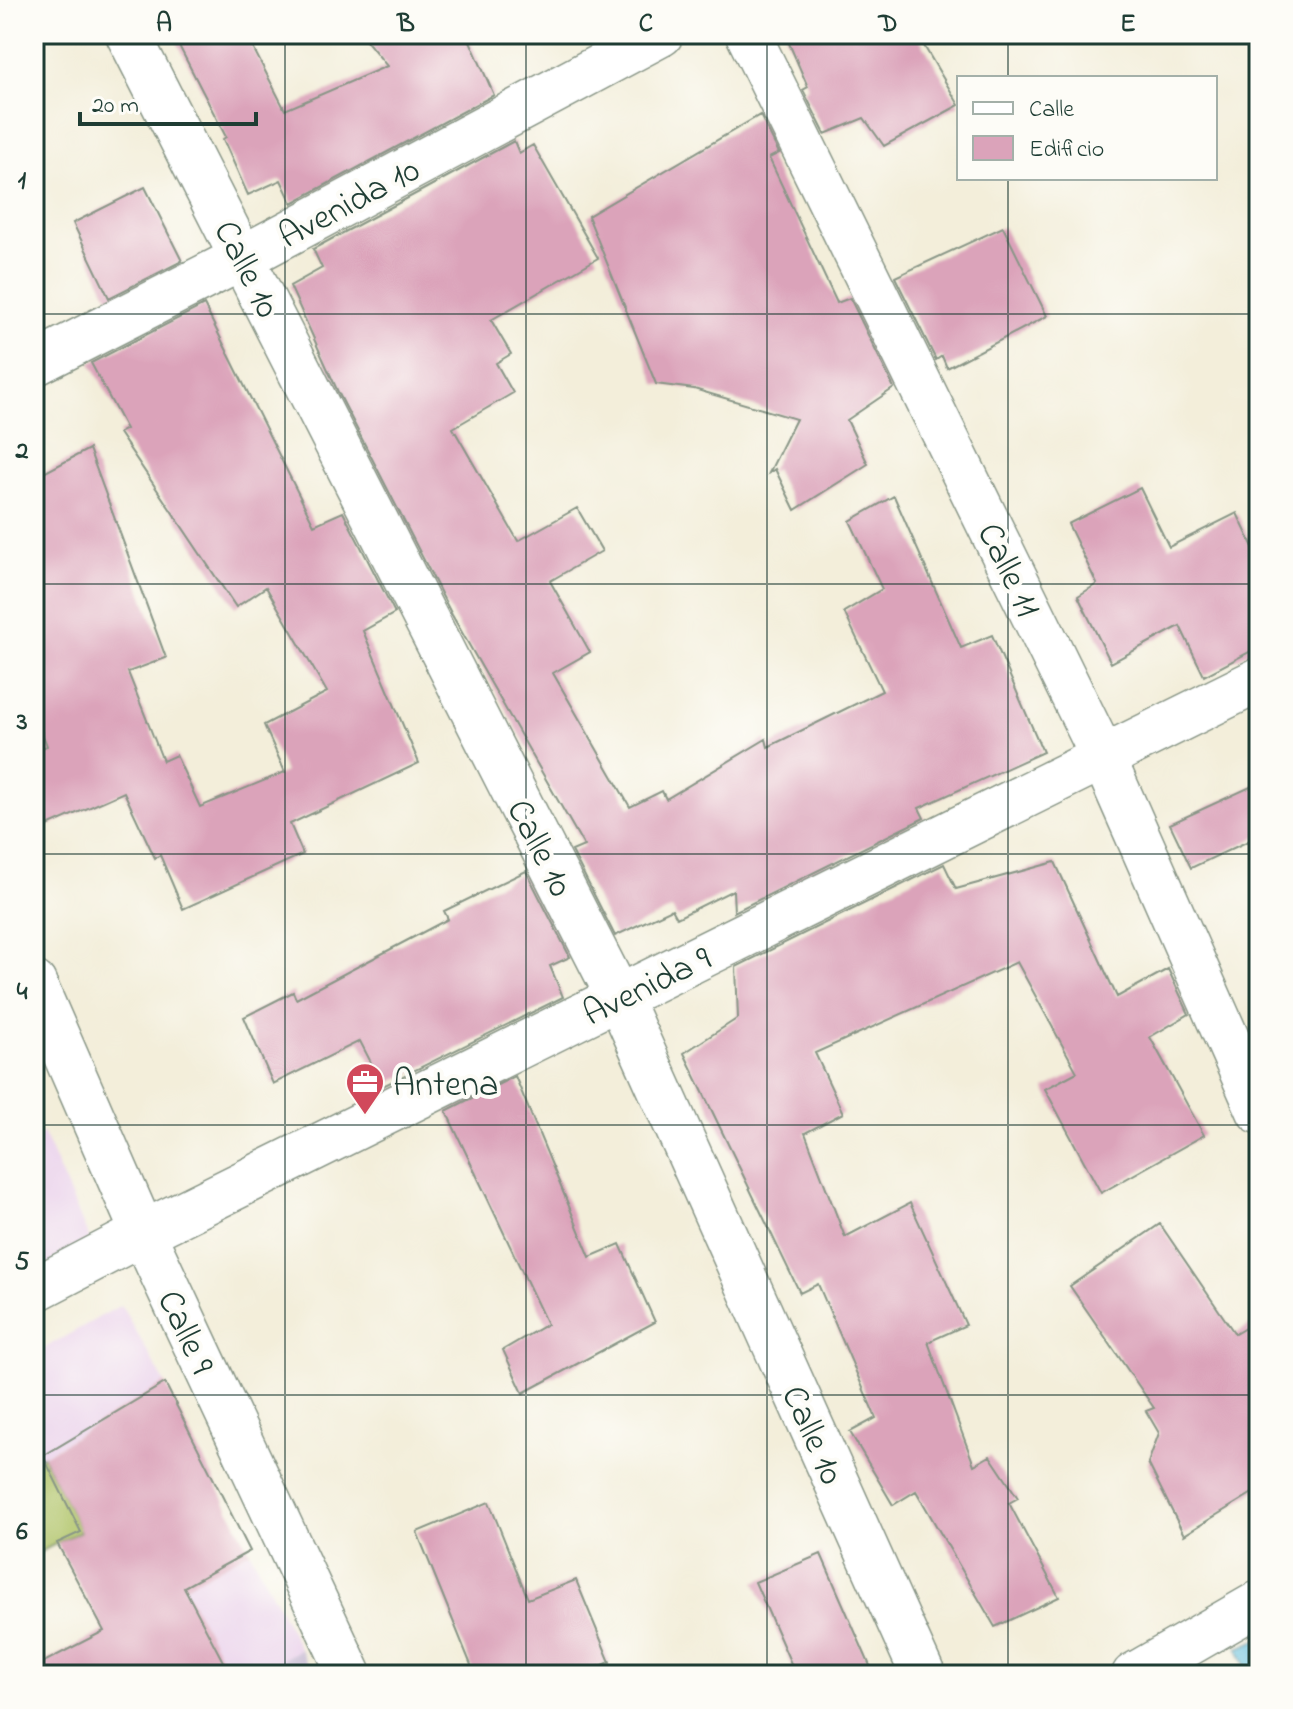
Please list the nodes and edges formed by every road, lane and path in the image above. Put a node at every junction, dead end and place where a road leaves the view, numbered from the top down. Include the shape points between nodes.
1 (128, 34) edge
2 (661, 34) edge
3 (748, 34) edge
4 (244, 257) junction
5 (34, 364) edge
6 (1259, 680) edge
7 (1103, 757) junction
8 (34, 983) edge
9 (619, 998) junction
10 (1259, 1111) edge
11 (143, 1233) junction
12 (34, 1290) edge
13 (1259, 1603) edge
14 (350, 1675) edge
15 (923, 1675) edge
16 (1134, 1675) edge

1 - 4 street, Calle 10
2 - 4 street, Avenida 10
3 - 7 street, Calle 11
4 - 5 street, Avenida 10
4 - 9 street, Calle 10
6 - 7 street, Avenida 9
7 - 9 street, Avenida 9
7 - 10 street, Calle 11
8 - 11 street, Calle 9
9 - 11 street, Avenida 9
9 - 15 street, Calle 10
11 - 12 street, Avenida 9
11 - 14 street, Calle 9
13 - 16 street

